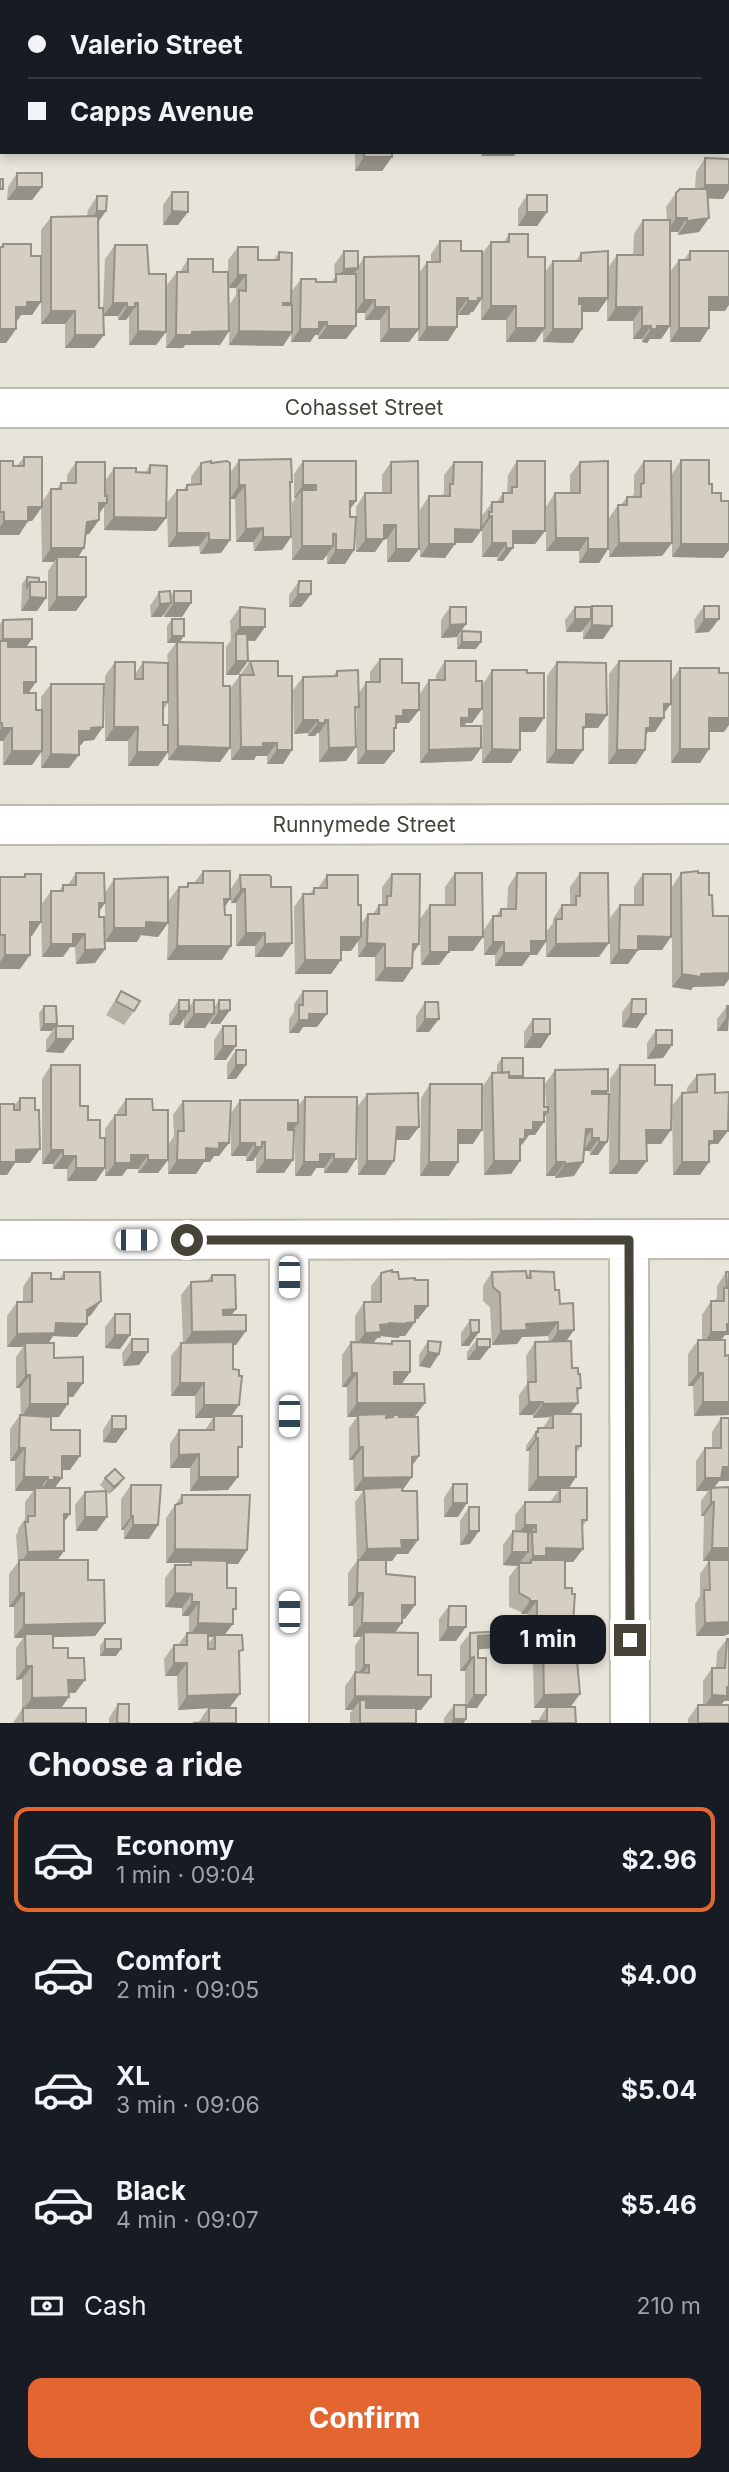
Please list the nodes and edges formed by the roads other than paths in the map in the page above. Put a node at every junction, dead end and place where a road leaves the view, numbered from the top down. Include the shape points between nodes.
1 (495, 0) edge
2 (640, 0) edge
3 (0, 408) edge
4 (729, 408) edge
5 (729, 824) edge
6 (0, 825) edge
7 (0, 1240) edge
8 (289, 1240) junction
9 (629, 1240) junction
10 (729, 1240) edge
11 (289, 1723) edge
12 (630, 1723) edge

1 - 2 street
3 - 4 street, Cohasset Street
5 - 6 street, Runnymede Street
7 - 8 street
8 - 9 street
8 - 11 street
9 - 10 street
9 - 12 street

